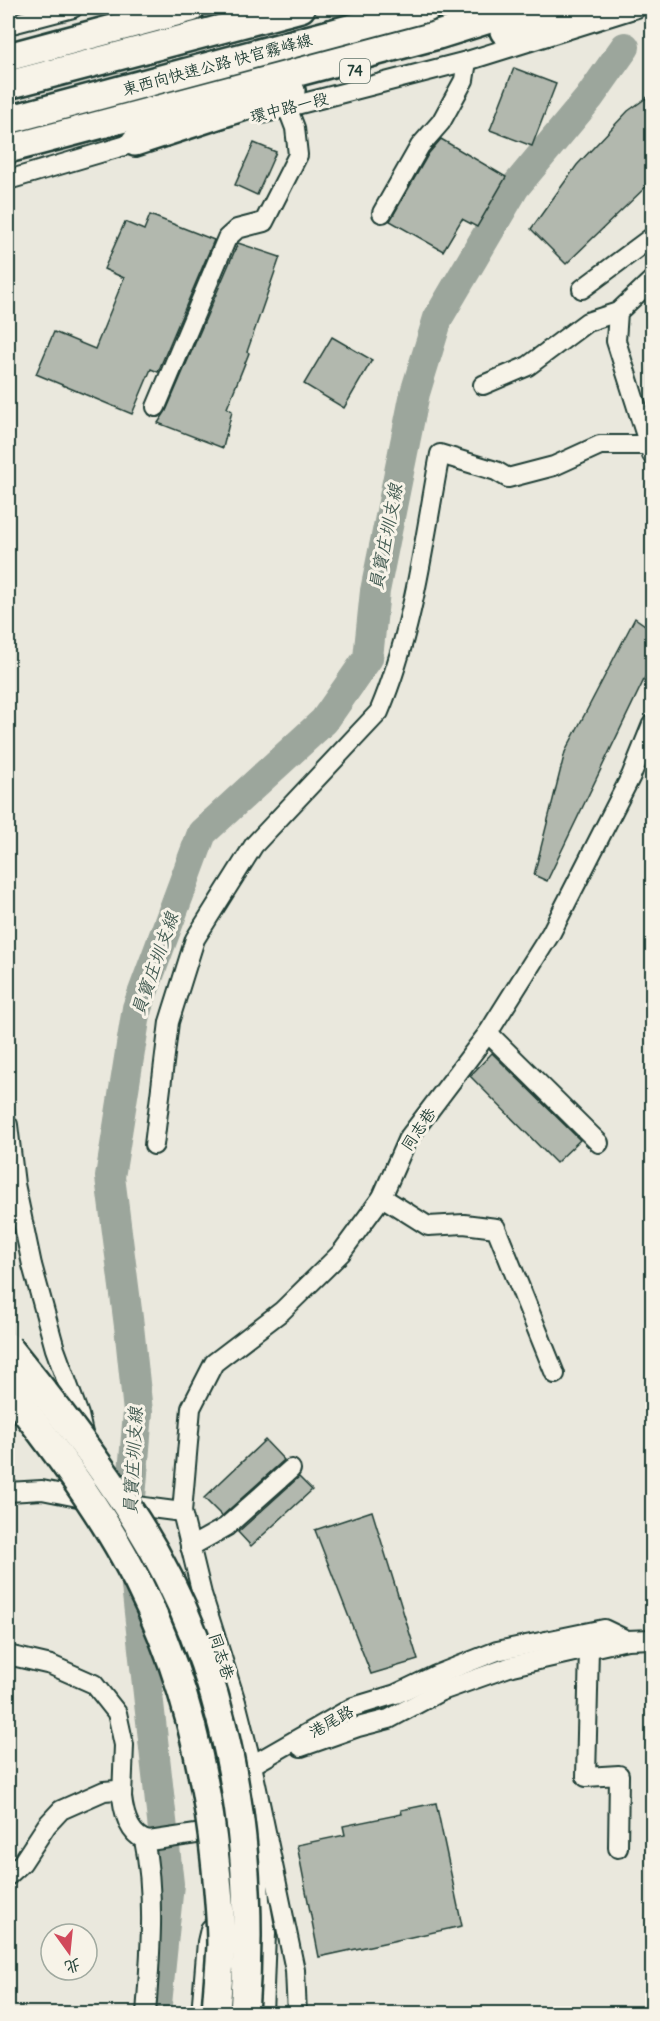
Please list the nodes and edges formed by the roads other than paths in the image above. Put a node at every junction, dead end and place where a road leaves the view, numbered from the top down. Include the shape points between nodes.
1 (73, 8) edge
2 (191, 8) edge
3 (301, 8) edge
4 (427, 8) edge
5 (525, 8) edge
6 (577, 8) edge
7 (637, 8) edge
8 (8, 25) edge
9 (8, 57) edge
10 (467, 61) junction
11 (12, 84) edge
12 (287, 107) junction
13 (17, 117) edge
14 (135, 142) junction
15 (8, 149) edge
16 (31, 174) junction
17 (8, 180) edge
18 (8, 194) edge
19 (382, 213) dead end
20 (652, 237) edge
21 (652, 280) edge
22 (582, 289) dead end
23 (618, 312) junction
24 (483, 386) dead end
25 (156, 407) dead end
26 (651, 451) edge
27 (652, 724) edge
28 (488, 1033) junction
29 (8, 1125) edge
30 (599, 1143) dead end
31 (154, 1145) dead end
32 (382, 1197) junction
33 (8, 1347) edge
34 (555, 1374) dead end
35 (8, 1389) edge
36 (291, 1468) dead end
37 (8, 1492) edge
38 (98, 1501) junction
39 (182, 1512) junction
40 (190, 1547) junction
41 (652, 1639) edge
42 (627, 1640) junction
43 (589, 1648) junction
44 (8, 1655) edge
45 (252, 1765) junction
46 (122, 1797) junction
47 (255, 1818) junction
48 (146, 1841) junction
49 (618, 1848) dead end
50 (8, 1876) edge
51 (260, 1900) junction
52 (146, 2013) edge
53 (201, 2013) edge
54 (216, 2013) edge
55 (244, 2013) edge
56 (263, 2013) edge
57 (297, 2013) edge

1 - 8 street
2 - 9 highway
3 - 11 highway, 東西向快速公路 快官霧峰線
4 - 13 highway, 東西向快速公路 快官霧峰線
5 - 15 highway via 438,35
6 - 14 highway, 74 via 458,46 343,74
7 - 10 street, 環中路一段
10 - 12 street, 環中路一段
10 - 19 street via 464,80 441,122 420,146
12 - 14 street, 環中路一段
12 - 25 street via 295,128 298,155 264,222 237,229 227,238
14 - 16 street, 環中路一段
16 - 17 street, 環中路一段
16 - 18 street
20 - 22 street
21 - 23 street
23 - 24 street via 587,322 528,366
23 - 26 street via 616,341
26 - 31 street via 600,445 554,466 508,478 440,454 411,618 380,712 254,845 195,939 169,1022
27 - 28 street, 同志巷 via 631,776 551,933
28 - 30 street
28 - 32 street, 同志巷 via 407,1140
29 - 38 street via 15,1184 32,1265 55,1350 79,1415
32 - 34 street via 428,1226 464,1224 496,1228
32 - 39 street, 同志巷 via 341,1253 282,1311 214,1363 191,1408
33 - 55 highway, bridge via 81,1438 138,1523 171,1584 212,1683 233,1770 242,1830 248,1963
35 - 54 highway, bridge via 61,1457 125,1558 152,1613 187,1707 203,1776 217,1876 221,1945
36 - 40 street via 226,1527
37 - 38 street via 42,1490
38 - 39 street
39 - 40 street, 同志巷
40 - 45 street, 同志巷
41 - 42 street, 港尾路
42 - 43 street
42 - 45 street, 港尾路 via 604,1629 497,1651 396,1694 353,1707
43 - 45 street via 512,1666 439,1692 389,1719
43 - 49 street via 586,1777 619,1775
44 - 46 street via 51,1665 94,1684 117,1713 124,1745
45 - 47 street
45 - 57 street via 295,1970
46 - 48 street via 135,1835
46 - 50 street via 116,1790 104,1791 61,1810
47 - 48 street via 196,1834
47 - 51 street
48 - 52 street via 150,1867
51 - 53 street via 234,1906 210,1929
51 - 56 street via 266,1933

